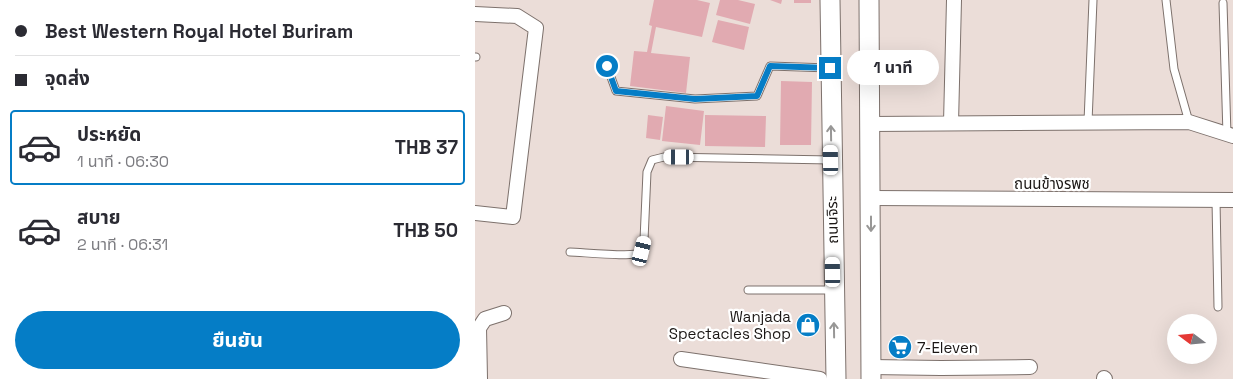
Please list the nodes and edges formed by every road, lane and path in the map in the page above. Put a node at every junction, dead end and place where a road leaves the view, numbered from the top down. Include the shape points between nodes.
1 (830, 0) edge
2 (869, 0) edge
3 (954, 0) edge
4 (1093, 0) edge
5 (1166, 0) edge
6 (1223, 3) dead end
7 (475, 14) edge
8 (607, 66) dead end
9 (830, 68) junction
10 (1088, 122) junction
11 (1189, 122) junction
12 (951, 123) junction
13 (870, 124) junction
14 (1230, 135) edge
15 (831, 160) junction
16 (871, 198) junction
17 (1216, 200) junction
18 (1233, 200) edge
19 (475, 213) edge
20 (570, 252) dead end
21 (748, 290) dead end
22 (834, 290) junction
23 (1218, 307) dead end
24 (504, 314) dead end
25 (681, 359) dead end
26 (1031, 366) dead end
27 (871, 373) edge
28 (480, 379) edge
29 (821, 379) edge
30 (835, 379) edge

1 - 9 main road, ถนนจิระ
2 - 13 main road
3 - 12 street
4 - 10 lane
5 - 11 lane via 1174,69
6 - 14 lane
7 - 19 street via 517,16 536,28 513,217
8 - 9 lane via 616,91 695,99 757,96 770,66
15 -> 9 main road, ถนนจิระ
10 - 11 street
10 - 12 street
11 - 14 street
12 - 13 street
13 - 16 main road
15 - 20 lane via 664,157 651,160 647,172 642,251 625,255
15 - 22 main road, ถนนจิระ
16 - 17 street, ถนนข้างรพช
16 -> 27 main road
17 - 18 street, ถนนข้างรพช
17 - 23 lane
21 - 22 lane
30 -> 22 main road, ถนนจิระ
24 - 28 street via 485,319 479,328
25 - 29 street
26 - 27 street

